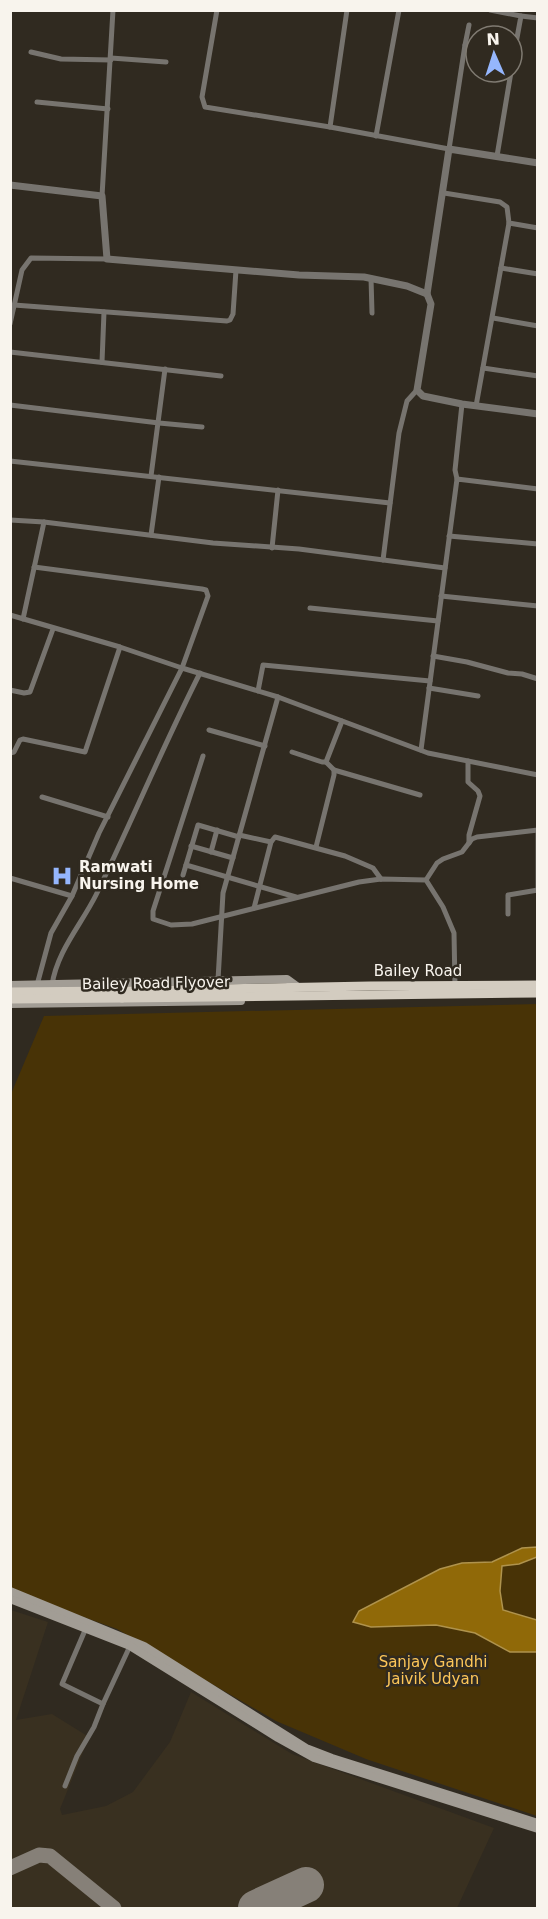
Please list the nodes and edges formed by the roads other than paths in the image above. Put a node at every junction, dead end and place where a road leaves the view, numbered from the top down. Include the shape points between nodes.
1 (217, 10) edge
2 (347, 10) edge
3 (399, 10) edge
4 (490, 10) edge
5 (111, 11) edge
6 (504, 12) edge
7 (521, 16) junction
8 (537, 18) edge
9 (519, 24) edge
10 (31, 52) dead end
11 (464, 52) edge
12 (111, 59) junction
13 (166, 62) dead end
14 (509, 84) edge
15 (37, 102) dead end
16 (108, 109) junction
17 (330, 127) junction
18 (376, 136) junction
19 (449, 149) junction
20 (497, 156) junction
21 (537, 163) edge
22 (10, 185) edge
23 (444, 193) junction
24 (102, 196) junction
25 (509, 223) junction
26 (537, 228) edge
27 (107, 259) junction
28 (501, 268) junction
29 (236, 270) junction
30 (537, 274) edge
31 (371, 278) junction
32 (427, 294) junction
33 (14, 305) junction
34 (104, 312) junction
35 (372, 313) dead end
36 (493, 318) junction
37 (10, 324) edge
38 (537, 326) edge
39 (10, 352) edge
40 (102, 362) junction
41 (483, 368) junction
42 (165, 369) junction
43 (222, 376) dead end
44 (537, 376) edge
45 (417, 390) junction
46 (462, 404) junction
47 (10, 405) edge
48 (476, 406) junction
49 (537, 414) edge
50 (159, 423) junction
51 (202, 427) dead end
52 (10, 460) edge
53 (151, 476) junction
54 (159, 477) junction
55 (457, 479) junction
56 (537, 489) edge
57 (278, 490) junction
58 (390, 502) junction
59 (10, 520) edge
60 (44, 522) junction
61 (151, 535) junction
62 (449, 536) junction
63 (537, 544) edge
64 (272, 548) junction
65 (383, 560) junction
66 (34, 567) junction
67 (445, 568) junction
68 (441, 596) junction
69 (537, 606) edge
70 (310, 608) dead end
71 (10, 615) edge
72 (23, 619) junction
73 (438, 621) junction
74 (53, 629) junction
75 (120, 647) junction
76 (433, 656) junction
77 (182, 668) junction
78 (200, 673) junction
79 (537, 679) edge
80 (430, 684) junction
81 (10, 690) edge
82 (258, 691) junction
83 (478, 696) dead end
84 (278, 697) junction
85 (342, 721) junction
86 (209, 730) dead end
87 (264, 746) junction
88 (421, 750) junction
89 (292, 752) dead end
90 (10, 753) edge
91 (203, 756) dead end
92 (468, 761) junction
93 (326, 762) junction
94 (334, 770) junction
95 (537, 775) edge
96 (420, 795) dead end
97 (42, 797) dead end
98 (108, 817) junction
99 (217, 830) junction
100 (537, 830) edge
101 (239, 836) junction
102 (271, 842) junction
103 (469, 843) junction
104 (191, 846) junction
105 (316, 847) junction
106 (211, 852) junction
107 (233, 858) junction
108 (186, 865) junction
109 (183, 875) dead end
110 (228, 876) junction
111 (10, 878) edge
112 (381, 879) junction
113 (537, 879) edge
114 (426, 880) junction
115 (260, 885) junction
116 (537, 889) edge
117 (72, 896) junction
118 (297, 897) junction
119 (254, 908) junction
120 (508, 914) dead end
121 (221, 916) junction
122 (218, 980) junction
123 (37, 985) junction
124 (52, 985) junction
125 (537, 985) edge
126 (11, 986) edge
127 (455, 986) junction
128 (10, 992) edge
129 (300, 992) junction
130 (537, 993) edge
131 (122, 995) junction
132 (11, 1002) edge
133 (51, 1004) junction
134 (10, 1591) edge
135 (10, 1599) edge
136 (86, 1628) junction
137 (129, 1646) junction
138 (103, 1704) junction
139 (65, 1786) dead end
140 (537, 1822) edge
141 (537, 1829) edge

1 - 17 street via 203,104
2 - 17 street
3 - 18 street
4 - 6 street
5 - 12 street
6 - 7 street
7 - 8 street
7 - 9 street
10 - 12 street via 62,59
11 - 19 street
12 - 13 street
12 - 16 street
14 - 20 street
15 - 16 street
16 - 24 street
17 - 18 street
18 - 19 street
19 - 20 street
19 - 23 street
20 - 21 street
22 - 24 street
23 - 25 street via 500,202 507,207
23 - 32 street
24 - 27 street
25 - 26 street
25 - 28 street
27 - 29 street
27 - 33 street via 31,258 22,270
28 - 30 street
28 - 36 street
29 - 31 street
29 - 34 street via 233,314 227,321
31 - 32 street
31 - 35 street
32 - 45 street via 431,304
33 - 34 street
33 - 37 street
34 - 40 street
36 - 38 street
36 - 41 street
39 - 40 street
40 - 42 street
41 - 44 street
41 - 48 street
42 - 43 street
42 - 50 street
45 - 46 street via 423,396
45 - 58 street via 407,401 399,433
46 - 48 street
46 - 55 street via 454,470
47 - 50 street
48 - 49 street
50 - 51 street
50 - 53 street
52 - 53 street
53 - 54 street
54 - 57 street
54 - 61 street
55 - 56 street
55 - 62 street
57 - 58 street
57 - 64 street
58 - 65 street
59 - 60 street
60 - 61 street
60 - 66 street
61 - 64 street
62 - 63 street
62 - 67 street
64 - 65 street
65 - 67 street
66 - 72 street
66 - 77 street via 206,590 207,602
67 - 68 street
68 - 69 street
68 - 73 street
70 - 73 street
71 - 72 street
72 - 74 street
73 - 76 street
74 - 75 street
74 - 81 street via 30,692
75 - 77 street
75 - 90 street via 85,752 22,739
76 - 79 street
76 - 80 street
77 - 78 street
77 - 98 street
78 - 82 street
78 - 124 street via 94,898 61,954
80 - 82 street via 263,664
80 - 83 street
80 - 88 street
82 - 84 street
84 - 85 street
84 - 87 street
85 - 88 street
85 - 93 street
86 - 87 street
87 - 101 street
88 - 92 street
89 - 93 street
91 - 121 street via 152,917 181,925
92 - 95 street
92 - 103 street via 469,784 480,796
93 - 94 street
94 - 96 street
94 - 105 street
97 - 98 street
98 - 117 street
99 - 101 street
99 - 104 street via 198,825
99 - 106 street
100 - 103 street via 482,836
100 - 113 street
101 - 102 street
101 - 107 street
102 - 105 street via 280,837
102 - 115 street
103 - 114 street via 464,851 437,863
104 - 106 street
104 - 108 street
105 - 112 street via 370,866
106 - 107 street
107 - 110 street
108 - 109 street
108 - 110 street
110 - 115 street
110 - 121 street
111 - 117 street
112 - 114 street
112 - 118 street
113 - 116 street
114 - 127 street via 454,933
115 - 118 street
115 - 119 street
116 - 120 street via 508,895
117 - 123 street via 51,933
118 - 119 street
119 - 121 street
121 - 122 street
122 - 124 main road
122 - 129 main road via 287,979
123 - 124 main road
123 - 126 main road
124 - 133 street
125 - 127 highway, Bailey Road
126 - 132 main road
127 - 129 highway, Bailey Road
128 - 131 highway, Bailey Road Flyover, bridge
129 - 130 highway, Bailey Road
129 - 131 highway, Bailey Road Flyover
129 - 133 main road via 294,1000
131 - 132 highway, Bailey Road Flyover, bridge
132 - 133 main road
134 - 140 main road via 144,1646 306,1748
135 - 136 main road
136 - 137 main road
136 - 138 street via 62,1684
137 - 138 street
137 - 141 main road via 315,1758
138 - 139 street

